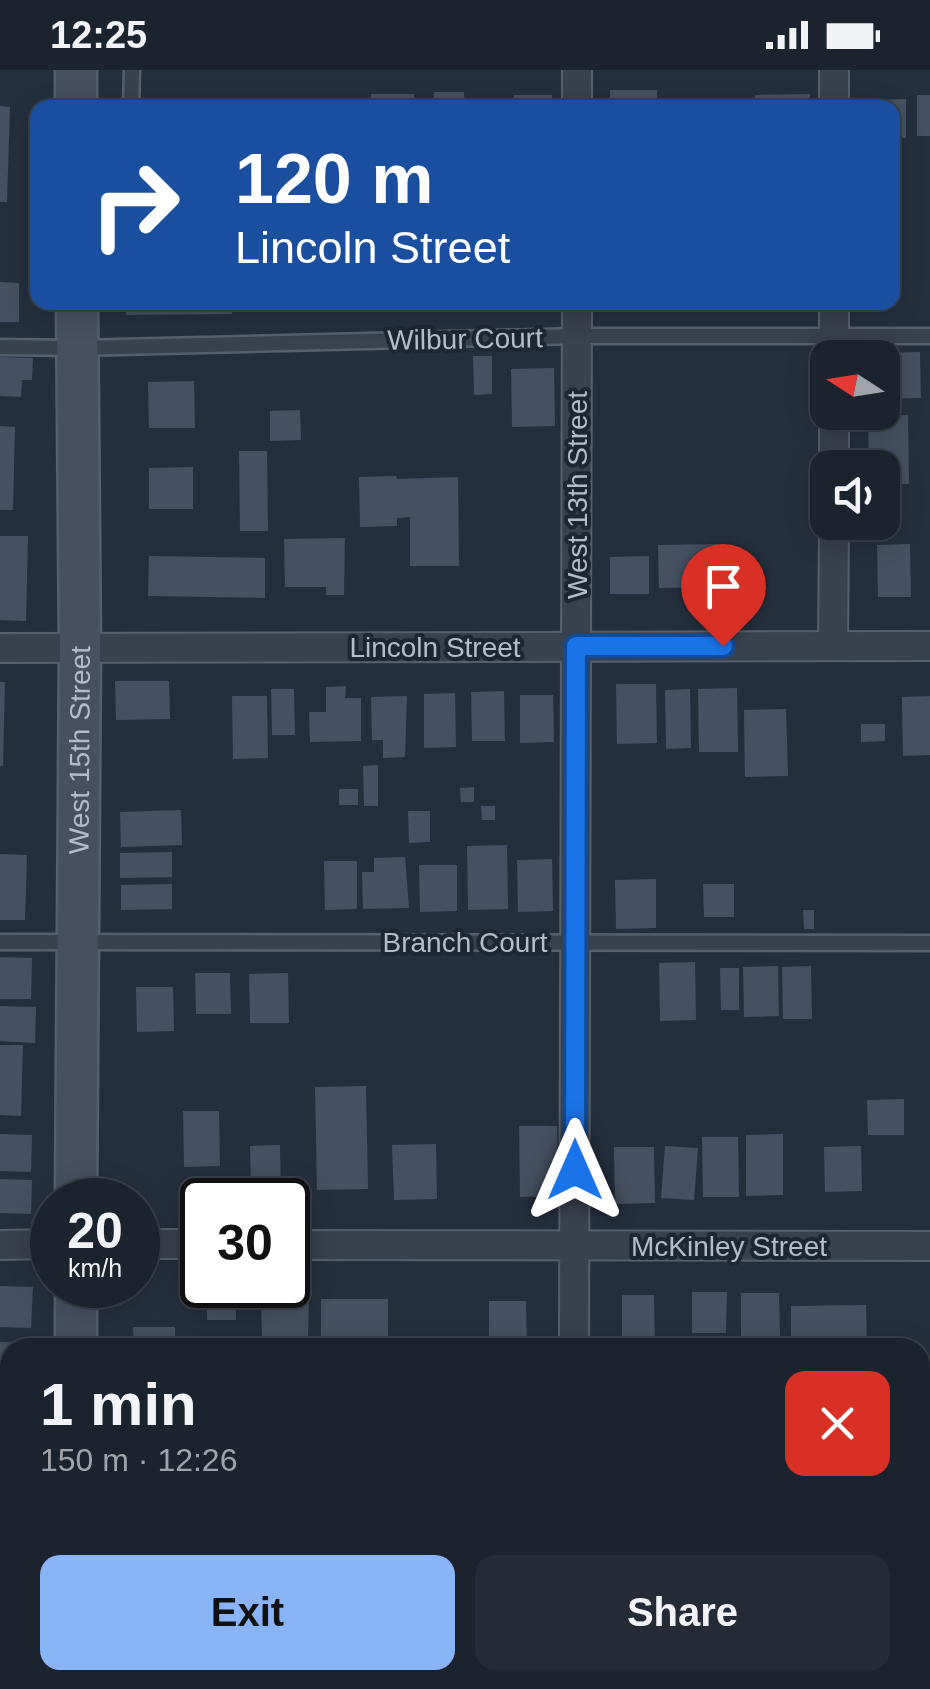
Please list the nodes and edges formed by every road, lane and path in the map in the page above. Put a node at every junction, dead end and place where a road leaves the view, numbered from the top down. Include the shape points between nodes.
1 (76, 70) edge
2 (132, 70) edge
3 (578, 70) edge
4 (834, 70) edge
5 (76, 100) edge
6 (132, 100) edge
7 (577, 100) edge
8 (834, 100) edge
9 (77, 310) edge
10 (577, 310) edge
11 (834, 310) edge
12 (577, 336) junction
13 (930, 336) edge
14 (834, 340) edge
15 (892, 340) edge
16 (810, 345) edge
17 (0, 346) edge
18 (77, 348) junction
19 (834, 540) edge
20 (576, 646) junction
21 (834, 646) junction
22 (930, 646) edge
23 (0, 648) edge
24 (80, 649) junction
25 (78, 941) junction
26 (0, 942) edge
27 (576, 943) junction
28 (930, 943) edge
29 (76, 1178) edge
30 (0, 1244) edge
31 (30, 1244) edge
32 (310, 1245) edge
33 (575, 1246) junction
34 (930, 1246) edge
35 (76, 1308) edge
36 (76, 1338) edge
37 (574, 1338) edge

1 - 5 main road
2 - 6 lane
3 - 7 street
4 - 8 street
9 - 18 main road, West 15th Street
10 - 12 street, West 13th Street
11 - 14 street
12 - 16 lane, Wilbur Court
12 - 18 lane, Wilbur Court
12 - 20 street, West 13th Street
13 - 15 lane, Wilbur Court
17 - 18 lane, Wilbur Court
18 - 24 main road, West 15th Street
19 - 21 street
20 - 21 street, Lincoln Street
20 - 24 street, Lincoln Street
20 - 27 street, West 13th Street
21 - 22 street, Lincoln Street
23 - 24 street, Lincoln Street
24 - 25 main road, West 15th Street
25 - 26 lane, Branch Court
25 - 27 lane, Branch Court
25 - 29 main road, West 15th Street
27 - 28 lane, Branch Court
27 - 33 street, West 13th Street
30 - 31 street
32 - 33 street, McKinley Street
33 - 34 street, McKinley Street
33 - 37 street, West 13th Street
35 - 36 main road

